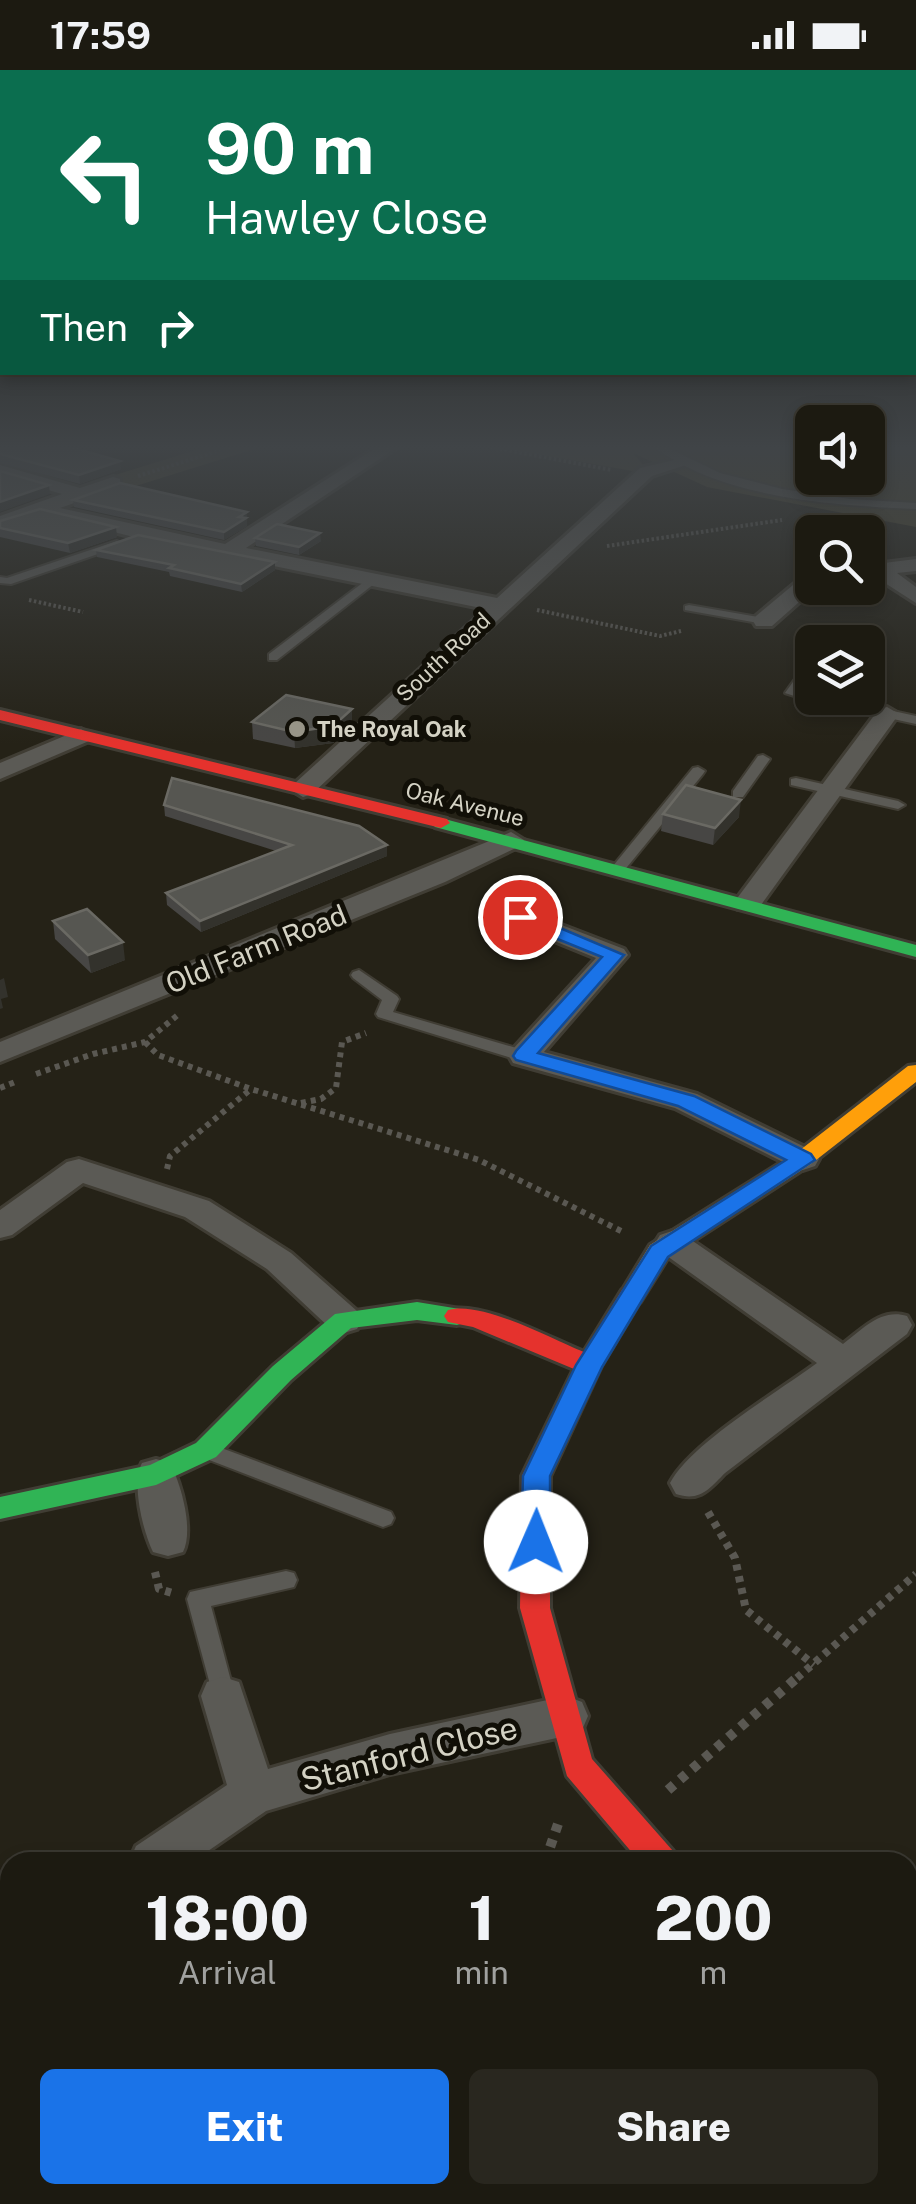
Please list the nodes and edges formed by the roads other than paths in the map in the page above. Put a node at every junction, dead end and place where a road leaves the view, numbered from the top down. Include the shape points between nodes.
1 (112, 546) edge
2 (205, 546) edge
3 (235, 546) edge
4 (565, 546) edge
5 (228, 550) junction
6 (916, 564) edge
7 (885, 569) edge
8 (885, 578) edge
9 (0, 580) edge
10 (372, 580) junction
11 (795, 594) edge
12 (916, 596) edge
13 (500, 604) junction
14 (688, 608) dead end
15 (759, 626) joint
16 (273, 657) dead end
17 (887, 714) joint
18 (0, 715) edge
19 (916, 720) edge
20 (82, 736) junction
21 (763, 758) dead end
22 (698, 771) dead end
23 (0, 772) edge
24 (796, 782) dead end
25 (303, 789) junction
26 (830, 790) junction
27 (738, 794) edge
28 (898, 805) dead end
29 (510, 840) junction
30 (618, 869) junction
31 (748, 903) junction
32 (520, 917) dead end
33 (916, 950) edge
34 (360, 975) dead end
35 (0, 1053) edge
36 (524, 1056) junction
37 (916, 1070) edge
38 (803, 1160) junction
39 (0, 1227) edge
40 (666, 1247) junction
41 (344, 1320) junction
42 (894, 1325) dead end
43 (842, 1362) junction
44 (589, 1365) junction
45 (206, 1450) junction
46 (156, 1474) junction
47 (690, 1482) road end
48 (0, 1508) edge
49 (383, 1518) dead end
50 (168, 1540) dead end
51 (286, 1580) dead end
52 (223, 1696) joint
53 (566, 1716) junction
54 (252, 1794) junction
55 (195, 1848) edge
56 (651, 1852) edge

1 - 9 lane
2 - 5 street
3 - 5 street
4 - 13 street, South Road
5 - 10 street
6 - 7 street
8 - 12 street
10 - 13 street
10 - 16 lane
11 - 15 street
13 - 25 street, South Road
14 - 15 lane
17 - 19 lane
17 - 26 street
18 - 20 street, Oak Avenue
20 - 23 street
20 - 25 street, Oak Avenue
21 - 27 lane via 758,774
22 - 30 lane
24 - 26 lane
25 - 29 street, Oak Avenue
26 - 28 lane
26 - 31 street
29 - 30 street, Oak Avenue
29 - 35 street, Old Farm Road
30 - 31 street, Oak Avenue
31 - 33 street, Oak Avenue
32 - 36 street via 614,955
34 - 36 lane via 391,998 384,1014
36 - 38 street via 686,1101
37 - 38 street
38 - 40 street
39 - 41 street via 78,1170 197,1209 279,1261
40 - 43 street
40 - 44 street
41 - 44 street via 417,1311 478,1319
41 - 45 street
42 - 43 street
43 - 47 street
44 - 53 street via 536,1476 535,1608
45 - 46 street
45 - 49 lane
46 - 48 street
46 - 50 street
51 - 52 lane via 198,1599
52 - 54 street
53 - 54 street, Stanford Close via 390,1754
53 - 56 street via 578,1766
54 - 55 street, Stanford Close

